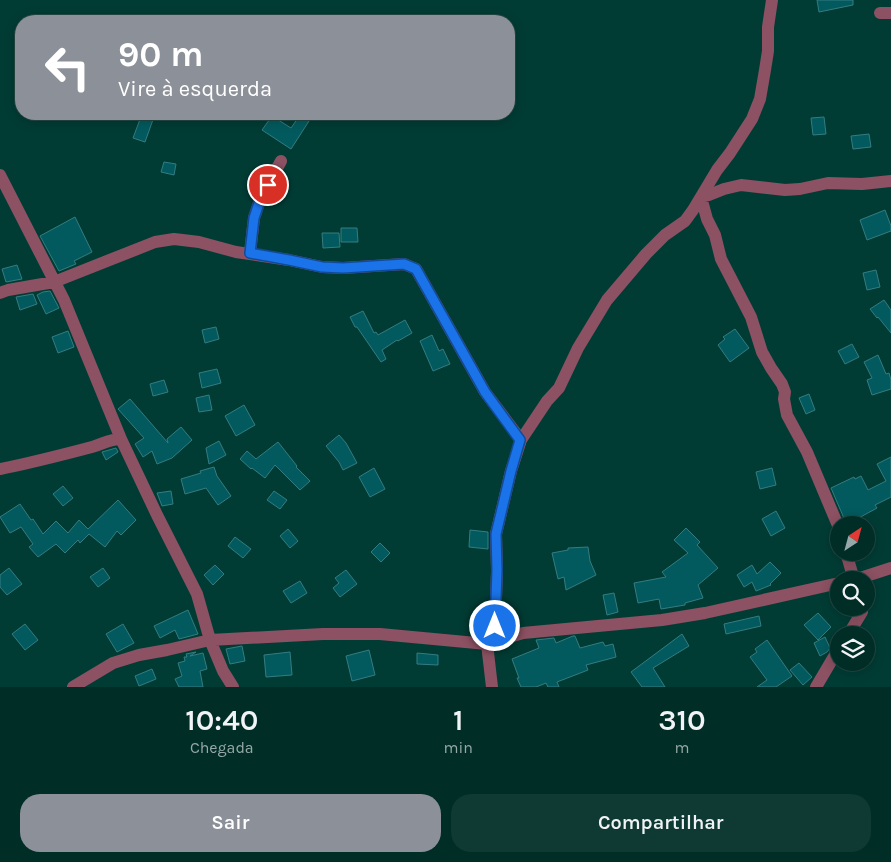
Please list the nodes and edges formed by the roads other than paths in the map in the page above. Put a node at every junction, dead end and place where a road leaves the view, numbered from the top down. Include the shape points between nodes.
1 (772, 0) edge
2 (281, 161) dead end
3 (0, 175) edge
4 (891, 181) edge
5 (701, 197) junction
6 (250, 253) junction
7 (54, 282) junction
8 (0, 293) edge
9 (122, 439) junction
10 (520, 440) junction
11 (0, 470) edge
12 (834, 516) edge
13 (891, 568) edge
14 (875, 573) edge
15 (830, 585) edge
16 (210, 640) junction
17 (487, 644) junction
18 (830, 663) edge
19 (73, 687) edge
20 (233, 687) edge
21 (492, 687) edge
22 (816, 687) edge

1 - 5 street via 760,99 752,119
2 - 6 street via 261,197 254,218
3 - 7 street
4 - 5 street via 828,183 785,190 741,185
5 - 10 street via 685,221 659,240 612,294 578,348 559,388
5 - 12 street via 721,259 751,317 762,352 782,384 786,415 807,452
6 - 7 street via 174,239 155,242
6 - 10 street via 322,267 404,264 416,269 485,392
7 - 8 street
7 - 9 street
9 - 11 street
9 - 16 street via 196,594
10 - 17 street via 496,534 495,626
13 - 14 street
15 - 17 street via 705,613 523,633
16 - 17 street via 380,634
16 - 19 street via 113,663
16 - 20 street
17 - 21 street
18 - 22 street

